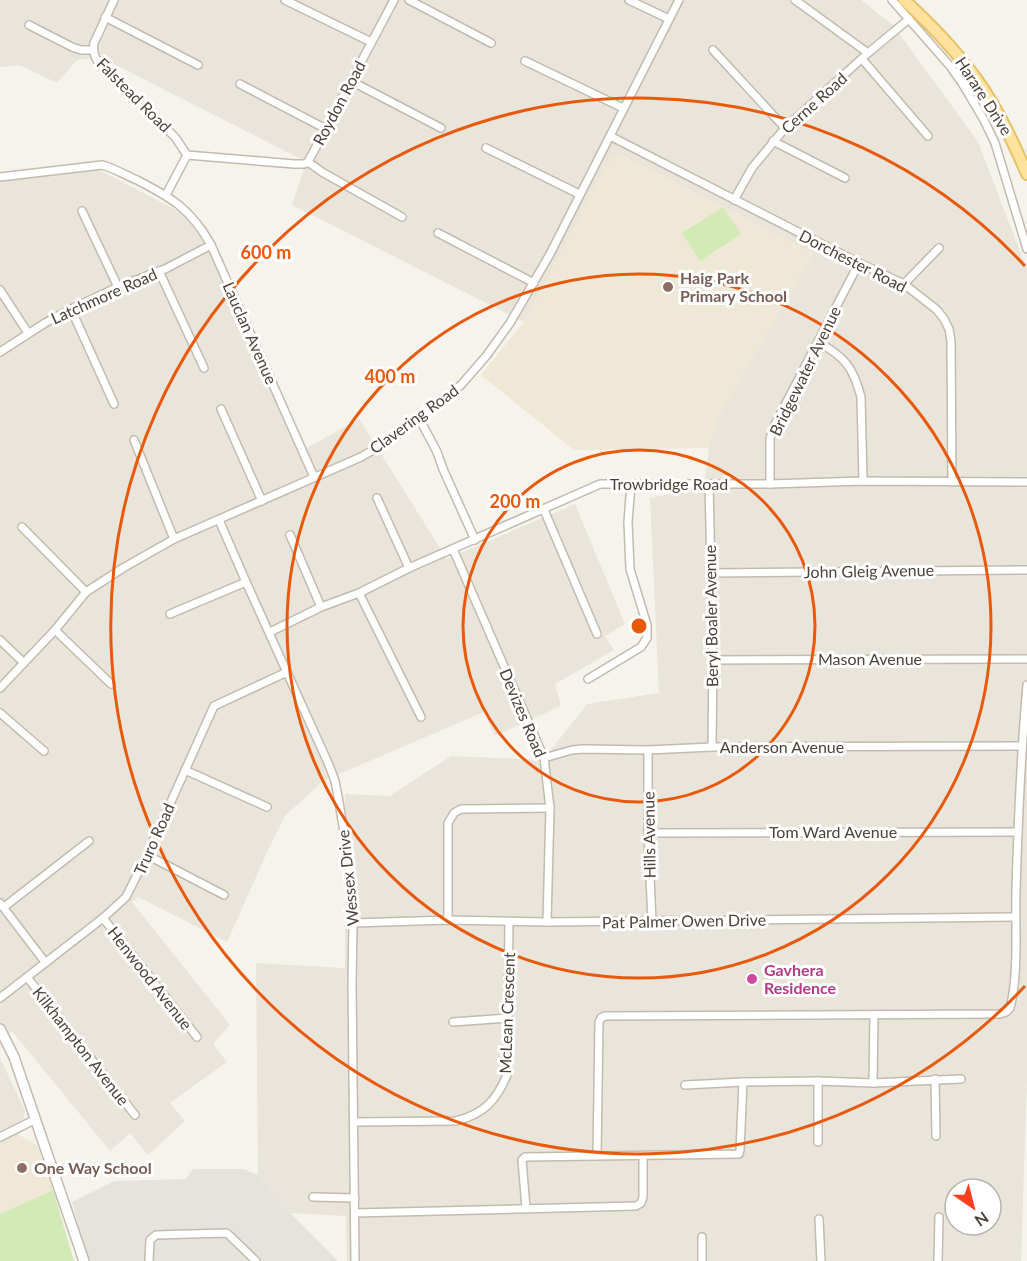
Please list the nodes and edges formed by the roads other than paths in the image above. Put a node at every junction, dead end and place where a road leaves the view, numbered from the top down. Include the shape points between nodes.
1 (114, 0) edge
2 (285, 0) edge
3 (394, 0) edge
4 (409, 0) edge
5 (629, 0) edge
6 (679, 0) edge
7 (795, 0) edge
8 (892, 0) edge
9 (904, 0) edge
10 (105, 17) junction
11 (669, 19) junction
12 (909, 19) junction
13 (29, 25) dead end
14 (371, 42) junction
15 (491, 43) dead end
16 (92, 50) junction
17 (713, 50) dead end
18 (865, 56) junction
19 (525, 61) dead end
20 (198, 65) dead end
21 (351, 81) junction
22 (240, 84) dead end
23 (623, 108) junction
24 (441, 128) dead end
25 (785, 128) junction
26 (326, 129) junction
27 (610, 136) junction
28 (928, 136) dead end
29 (774, 141) junction
30 (486, 148) dead end
31 (187, 155) junction
32 (308, 162) junction
33 (1027, 174) edge
34 (0, 177) edge
35 (845, 177) dead end
36 (579, 194) junction
37 (166, 195) junction
38 (734, 200) junction
39 (82, 211) dead end
40 (402, 217) dead end
41 (438, 232) dead end
42 (211, 245) junction
43 (939, 248) dead end
44 (1027, 249) edge
45 (859, 263) junction
46 (159, 272) junction
47 (534, 283) junction
48 (904, 284) junction
49 (118, 287) junction
50 (0, 290) edge
51 (71, 309) junction
52 (28, 333) junction
53 (818, 342) junction
54 (0, 352) edge
55 (204, 368) dead end
56 (114, 404) dead end
57 (221, 409) dead end
58 (419, 418) junction
59 (134, 440) dead end
60 (314, 477) junction
61 (863, 482) junction
62 (952, 482) junction
63 (1027, 482) edge
64 (631, 484) junction
65 (709, 484) junction
66 (770, 484) junction
67 (377, 498) dead end
68 (262, 501) junction
69 (544, 510) junction
70 (219, 520) junction
71 (22, 527) dead end
72 (290, 536) dead end
73 (174, 538) junction
74 (475, 540) junction
75 (453, 549) junction
76 (409, 568) junction
77 (1027, 570) edge
78 (711, 573) junction
79 (246, 582) junction
80 (86, 592) junction
81 (359, 593) junction
82 (321, 607) junction
83 (170, 614) dead end
84 (55, 630) junction
85 (270, 632) junction
86 (597, 634) dead end
87 (0, 640) edge
88 (1027, 659) edge
89 (713, 660) junction
90 (24, 663) junction
91 (286, 672) junction
92 (588, 679) dead end
93 (111, 684) dead end
94 (1027, 685) edge
95 (0, 688) edge
96 (0, 713) edge
97 (421, 717) dead end
98 (1022, 746) junction
99 (712, 747) junction
100 (648, 750) junction
101 (44, 751) dead end
102 (544, 758) junction
103 (185, 770) junction
104 (267, 807) dead end
105 (550, 808) junction
106 (648, 832) junction
107 (1018, 832) junction
108 (89, 841) dead end
109 (147, 855) junction
110 (224, 895) dead end
111 (2, 905) edge
112 (1015, 917) junction
113 (103, 918) junction
114 (448, 920) junction
115 (509, 921) junction
116 (652, 921) junction
117 (547, 922) junction
118 (353, 923) junction
119 (45, 962) junction
120 (27, 977) junction
121 (0, 998) edge
122 (874, 1015) junction
123 (508, 1018) junction
124 (453, 1022) dead end
125 (0, 1029) edge
126 (197, 1038) dead end
127 (935, 1079) junction
128 (960, 1079) dead end
129 (818, 1081) junction
130 (743, 1082) junction
131 (873, 1083) junction
132 (686, 1085) dead end
133 (135, 1115) dead end
134 (36, 1119) junction
135 (354, 1122) junction
136 (936, 1136) dead end
137 (0, 1137) edge
138 (818, 1142) dead end
139 (643, 1155) junction
140 (597, 1156) junction
141 (314, 1197) dead end
142 (355, 1198) junction
143 (526, 1208) junction
144 (355, 1213) junction
145 (939, 1217) dead end
146 (819, 1219) dead end
147 (702, 1237) dead end
148 (84, 1261) edge
149 (149, 1261) edge
150 (256, 1261) edge
151 (355, 1261) edge
152 (702, 1261) edge
153 (821, 1261) edge
154 (938, 1261) edge

1 - 10 street, Falstead Road
2 - 14 street
3 - 14 street, Roydon Road
4 - 15 street
5 - 11 street
6 - 11 street, Clavering Road
7 - 18 street
8 - 12 street
9 - 33 main road, Harare Drive via 969,68 1003,123
10 - 16 street, Falstead Road
10 - 20 street
11 - 23 street, Clavering Road
12 - 18 street, Cerne Road
12 - 44 street via 950,66 989,130
13 - 16 street via 72,47
14 - 21 street, Roydon Road
16 - 31 street, Falstead Road via 103,68 175,137
17 - 25 street
18 - 25 street, Cerne Road
18 - 28 street
19 - 23 street
21 - 24 street
21 - 26 street, Roydon Road
22 - 26 street
23 - 27 street, Clavering Road
25 - 29 street, Cerne Road
26 - 32 street, Roydon Road
27 - 36 street, Clavering Road
27 - 38 street, Dorchester Road
29 - 35 street
29 - 38 street, Cerne Road via 752,168
30 - 36 street
31 - 32 street, Roydon Road
31 - 37 street
32 - 40 street
34 - 37 street, Lauclan Avenue via 102,165
36 - 47 street, Clavering Road
37 - 42 street, Lauclan Avenue via 195,219
38 - 45 street, Dorchester Road
39 - 49 street
41 - 47 street
42 - 46 street, Latchmore Road
42 - 60 street, Lauclan Avenue
43 - 48 street
45 - 48 street, Dorchester Road
45 - 53 street, Bridgewater Avenue
46 - 49 street, Latchmore Road
46 - 55 street
47 - 58 street, Clavering Road via 487,355 461,385
48 - 62 street, Dorchester Road via 937,310 949,329
49 - 51 street, Latchmore Road
50 - 52 street
51 - 52 street, Latchmore Road
51 - 56 street
52 - 54 street, Latchmore Road
53 - 61 street via 843,358 858,384
53 - 66 street, Bridgewater Avenue via 773,428
57 - 68 street
58 - 60 street, Clavering Road via 361,457
58 - 74 street
59 - 73 street
60 - 68 street, Clavering Road
61 - 62 street, Trowbridge Road
61 - 66 street, Trowbridge Road
62 - 63 street, Trowbridge Road
64 - 65 street, Trowbridge Road
64 - 69 street, Trowbridge Road via 600,484
64 - 92 street via 630,569 647,625 647,638 640,648
65 - 66 street, Trowbridge Road
65 - 78 street, Beryl Boaler Avenue
67 - 76 street
68 - 70 street, Clavering Road
69 - 74 street, Trowbridge Road
69 - 86 street
70 - 73 street, Clavering Road
70 - 79 street, Wessex Drive
71 - 80 street
72 - 82 street
73 - 80 street, Clavering Road
74 - 75 street, Trowbridge Road
75 - 76 street, Trowbridge Road
75 - 102 street, Devizes Road
76 - 81 street, Trowbridge Road
77 - 78 street, John Gleig Avenue
78 - 89 street, Beryl Boaler Avenue
79 - 83 street
79 - 85 street, Wessex Drive
80 - 84 street, Clavering Road
81 - 82 street, Trowbridge Road
81 - 97 street
82 - 85 street, Trowbridge Road
84 - 90 street, Clavering Road
84 - 93 street
85 - 91 street, Wessex Drive
87 - 90 street
88 - 89 street, Mason Avenue
89 - 99 street, Beryl Boaler Avenue
90 - 95 street, Clavering Road
91 - 103 street, Truro Road via 214,706
91 - 118 street, Wessex Drive via 335,781 348,857
94 - 98 street
96 - 101 street
98 - 99 street, Anderson Avenue
98 - 107 street
99 - 100 street, Anderson Avenue
100 - 102 street, Anderson Avenue via 582,749
100 - 106 street, Hills Avenue
102 - 105 street, Devizes Road
103 - 104 street
103 - 109 street, Truro Road
105 - 114 street via 461,809 454,813 448,823
105 - 117 street, Devizes Road
106 - 107 street, Tom Ward Avenue
106 - 116 street, Hills Avenue
107 - 112 street
108 - 111 street
109 - 110 street
109 - 113 street, Truro Road via 126,897
111 - 119 street
112 - 116 street, Pat Palmer Owen Drive
112 - 122 street via 1014,971 1010,1008 1006,1012
113 - 119 street, Truro Road
113 - 126 street, Henwood Avenue
114 - 115 street, Pat Palmer Owen Drive
114 - 118 street, Pat Palmer Owen Drive
115 - 117 street, Pat Palmer Owen Drive
115 - 123 street, McLean Crescent
116 - 117 street, Pat Palmer Owen Drive
118 - 135 street, Wessex Drive
119 - 120 street, Truro Road
120 - 121 street, Truro Road
120 - 133 street, Kilkhampton Avenue
122 - 131 street
122 - 140 street via 604,1016 599,1022
123 - 124 street
123 - 135 street, McLean Crescent via 507,1075 494,1099 477,1114 456,1121
125 - 134 street
127 - 128 street
127 - 131 street
127 - 136 street
129 - 130 street
129 - 131 street
129 - 138 street
130 - 132 street
130 - 139 street via 739,1154
134 - 137 street
134 - 148 street
135 - 142 street, Wessex Drive
139 - 140 street
139 - 143 street via 643,1197 636,1206
140 - 143 street via 525,1157 522,1160
141 - 142 street
142 - 144 street, Wessex Drive
143 - 144 street
144 - 151 street, Wessex Drive
145 - 154 street
146 - 153 street
147 - 152 street
149 - 150 street via 150,1240 156,1235 226,1233

